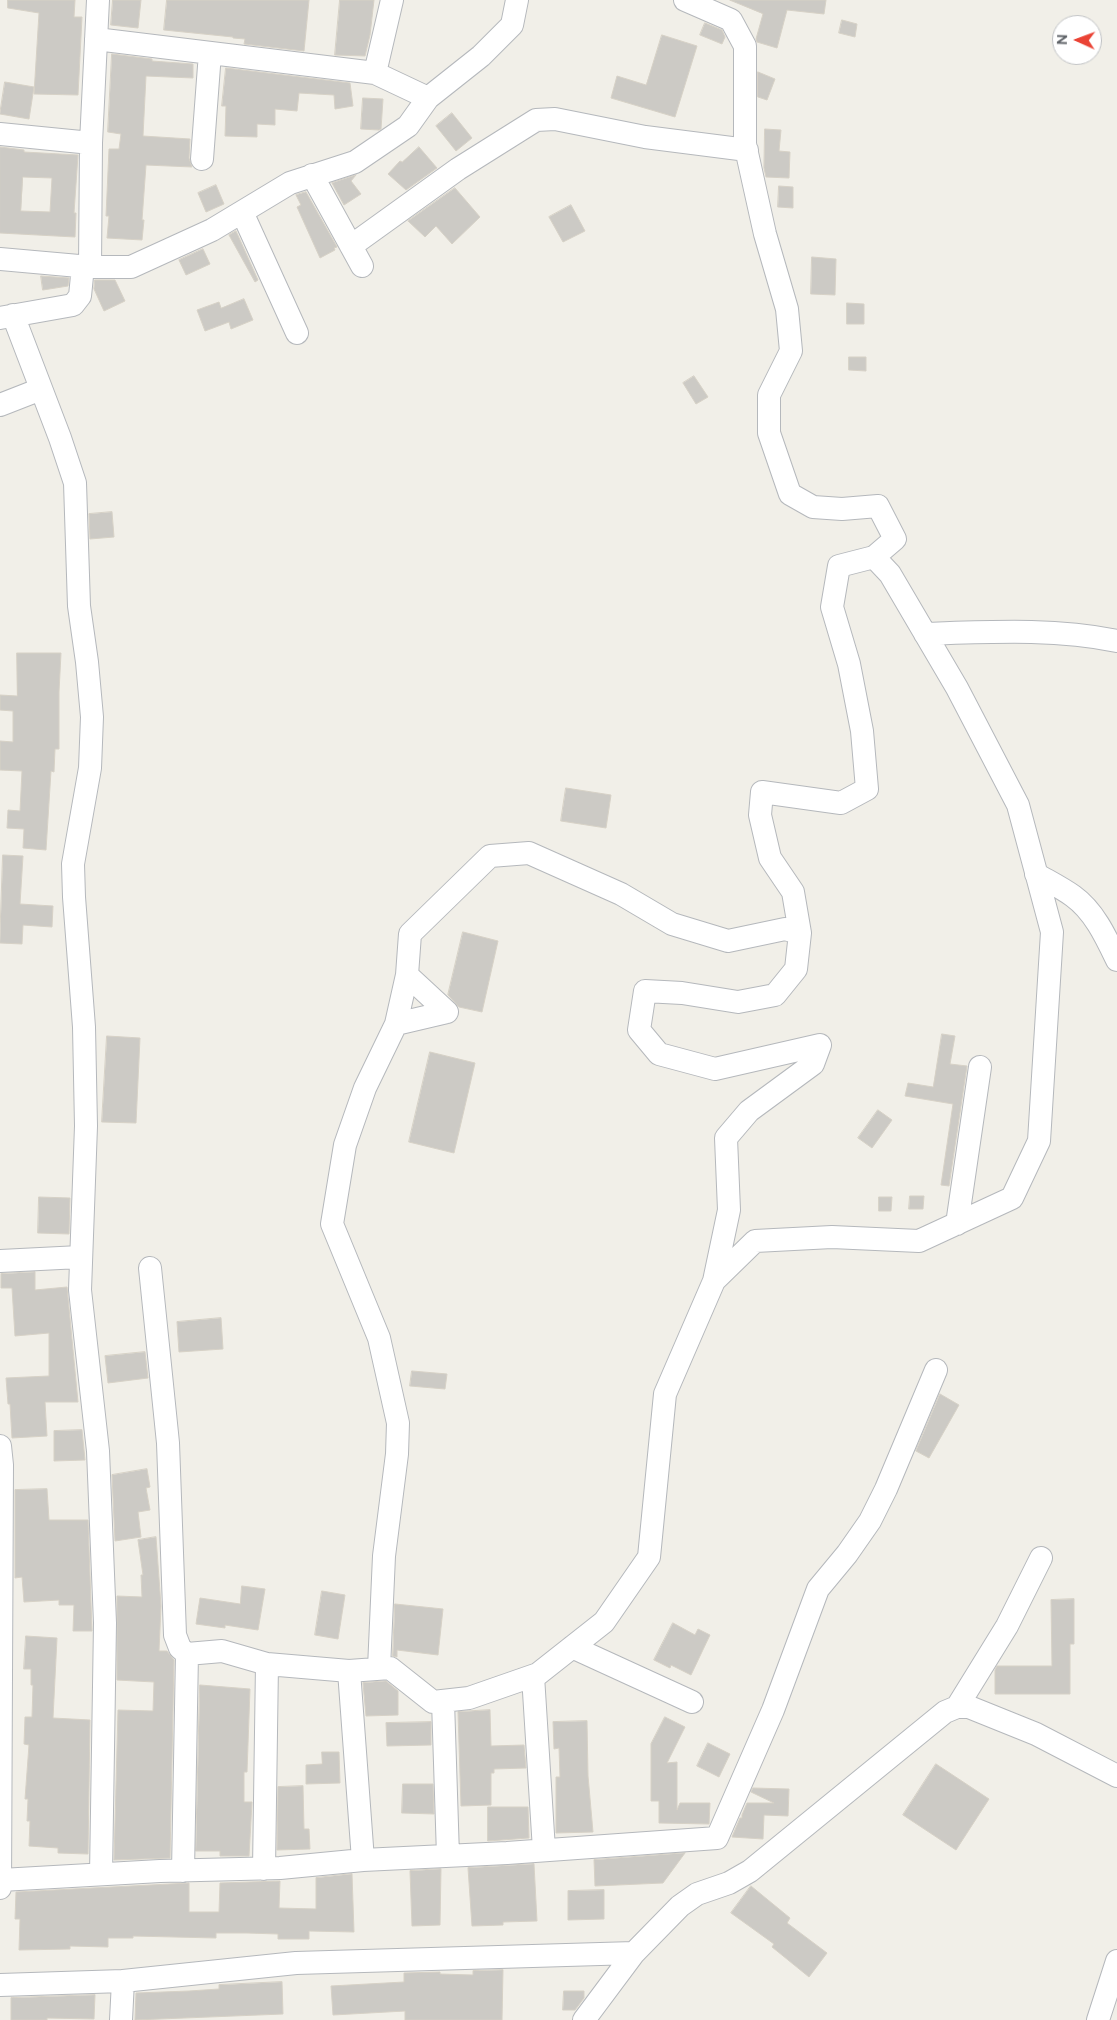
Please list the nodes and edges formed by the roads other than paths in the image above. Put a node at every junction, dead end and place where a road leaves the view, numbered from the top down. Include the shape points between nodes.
1 (98, 0) edge
2 (392, 0) edge
3 (517, 0) edge
4 (685, 0) edge
5 (96, 39) junction
6 (210, 53) junction
7 (375, 74) junction
8 (428, 98) junction
9 (0, 134) edge
10 (91, 143) junction
11 (747, 150) junction
12 (202, 159) dead end
13 (312, 175) junction
14 (242, 212) junction
15 (351, 246) junction
16 (0, 259) edge
17 (87, 266) junction
18 (362, 266) dead end
19 (7, 316) edge
20 (297, 333) dead end
21 (41, 389) junction
22 (0, 405) edge
23 (874, 557) junction
24 (925, 634) junction
25 (1117, 641) edge
26 (1036, 874) junction
27 (800, 933) junction
28 (1117, 960) edge
29 (407, 975) junction
30 (396, 1024) junction
31 (980, 1067) dead end
32 (957, 1224) junction
33 (80, 1257) junction
34 (0, 1261) edge
35 (150, 1268) dead end
36 (714, 1281) junction
37 (936, 1370) dead end
38 (0, 1446) edge
39 (1041, 1558) dead end
40 (1, 1631) edge
41 (572, 1647) junction
42 (187, 1654) junction
43 (267, 1664) junction
44 (379, 1668) junction
45 (349, 1671) junction
46 (533, 1676) junction
47 (443, 1701) junction
48 (692, 1702) dead end
49 (957, 1707) junction
50 (1, 1774) edge
51 (1117, 1776) edge
52 (0, 1845) edge
53 (544, 1850) junction
54 (448, 1856) junction
55 (363, 1860) junction
56 (264, 1869) junction
57 (183, 1871) junction
58 (101, 1874) junction
59 (0, 1884) edge
60 (634, 1953) junction
61 (1117, 1961) edge
62 (123, 1981) junction
63 (0, 1985) edge
64 (1101, 2019) edge
65 (121, 2020) edge
66 (584, 2020) edge

1 - 5 street
2 - 7 street
3 - 8 street via 512,25 481,56
4 - 11 street via 732,20 745,46
5 - 6 street
5 - 10 street
6 - 7 street
6 - 12 street
7 - 8 street
8 - 13 street via 408,126 355,162
9 - 10 street
10 - 17 street
11 - 15 street via 645,137 556,119 536,120 458,169
11 - 23 street via 765,234 786,309 791,351 769,395 768,433 790,494 813,507 842,510 878,506 895,539
13 - 14 street via 290,183
13 - 15 street
14 - 17 street via 212,230 132,267
14 - 20 street
15 - 18 street
16 - 17 street
17 - 19 street via 80,296 73,305
19 - 21 street
21 - 22 street
21 - 33 street via 75,483 79,606 92,718 90,768 73,864 84,1027 86,1126
23 - 24 street via 890,574
23 - 27 street via 839,566 832,607 850,664 862,731 867,789 841,802 762,792 760,815 770,858 794,892
24 - 25 street via 1045,633
24 - 26 street via 1018,805
26 - 28 street via 1074,896 1088,910
26 - 32 street via 1052,932 1039,1141 1012,1198
27 - 29 street via 785,929 728,941 672,924 621,894 529,853 490,856 410,934
27 - 36 street via 796,969 775,995 738,1002 645,991 639,1030 659,1054 715,1068 820,1044 813,1064 749,1111 726,1138 730,1210
29 - 30 street
29 - 30 street via 447,1012
30 - 44 street via 365,1088 345,1145 332,1224 379,1338 398,1423 384,1556
31 - 32 street
32 - 36 street via 919,1241 832,1237 755,1241
33 - 34 street
33 - 58 street via 80,1290 98,1451 105,1623
35 - 42 street via 168,1443 175,1635 180,1648
36 - 41 street via 665,1394 649,1557 604,1622
37 - 53 street via 870,1521 818,1589 773,1710 717,1838
38 - 40 street
39 - 49 street via 1007,1626
40 - 50 street
41 - 46 street
41 - 48 street
42 - 43 street via 222,1651
42 - 57 street
43 - 45 street
43 - 56 street
44 - 45 street
44 - 47 street via 390,1668 433,1702
45 - 55 street
46 - 47 street via 469,1698
46 - 53 street
47 - 54 street
49 - 51 street via 969,1707 1036,1734
49 - 60 street via 945,1712 750,1871 729,1884 697,1894 680,1906
50 - 52 street
52 - 59 street
53 - 54 street
54 - 55 street
55 - 56 street
56 - 57 street
57 - 58 street
58 - 59 street
60 - 62 street via 296,1963
60 - 66 street
61 - 64 street
62 - 63 street
62 - 65 street

